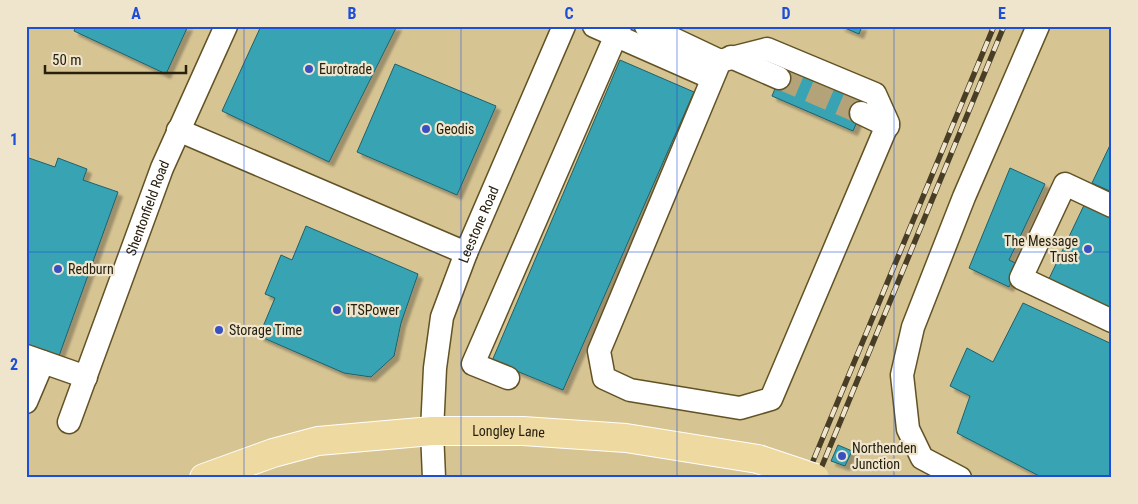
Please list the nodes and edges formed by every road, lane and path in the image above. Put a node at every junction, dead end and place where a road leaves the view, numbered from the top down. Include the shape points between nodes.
1 (226, 26) edge
2 (564, 26) edge
3 (594, 26) edge
4 (646, 26) edge
5 (1038, 26) edge
6 (618, 31) edge
7 (721, 65) junction
8 (779, 78) tunnel mouth
9 (861, 114) tunnel mouth
10 (888, 126) junction
11 (178, 130) junction
12 (1112, 206) edge
13 (466, 253) junction
14 (1112, 321) edge
15 (34, 359) edge
16 (86, 377) junction
17 (508, 378) dead end
18 (26, 402) edge
19 (69, 422) dead end
20 (432, 431) junction
21 (204, 478) edge
22 (434, 478) edge
23 (815, 478) edge
24 (960, 478) edge

1 - 11 street, Shentonfield Road
2 - 13 street, Leestone Road
3 - 6 street
4 - 7 street
5 - 24 street via 964,197 914,327 902,375 908,428 922,458
6 - 7 street
6 - 17 street via 473,364
7 - 8 street
7 - 10 street via 767,49 875,94
7 - 10 street via 599,351 604,378 630,390 740,408 771,399
9 - 10 street
11 - 13 street
11 - 16 street, Shentonfield Road
12 - 14 street via 1065,184 1021,278
13 - 20 street, Leestone Road via 442,317 435,368
15 - 16 street
15 - 18 street
16 - 19 street, Shentonfield Road
20 - 21 main road, Longley Lane via 318,441 273,452
20 - 22 street, Leestone Road
20 - 23 main road, Longley Lane, bridge via 523,431 626,438 758,459

